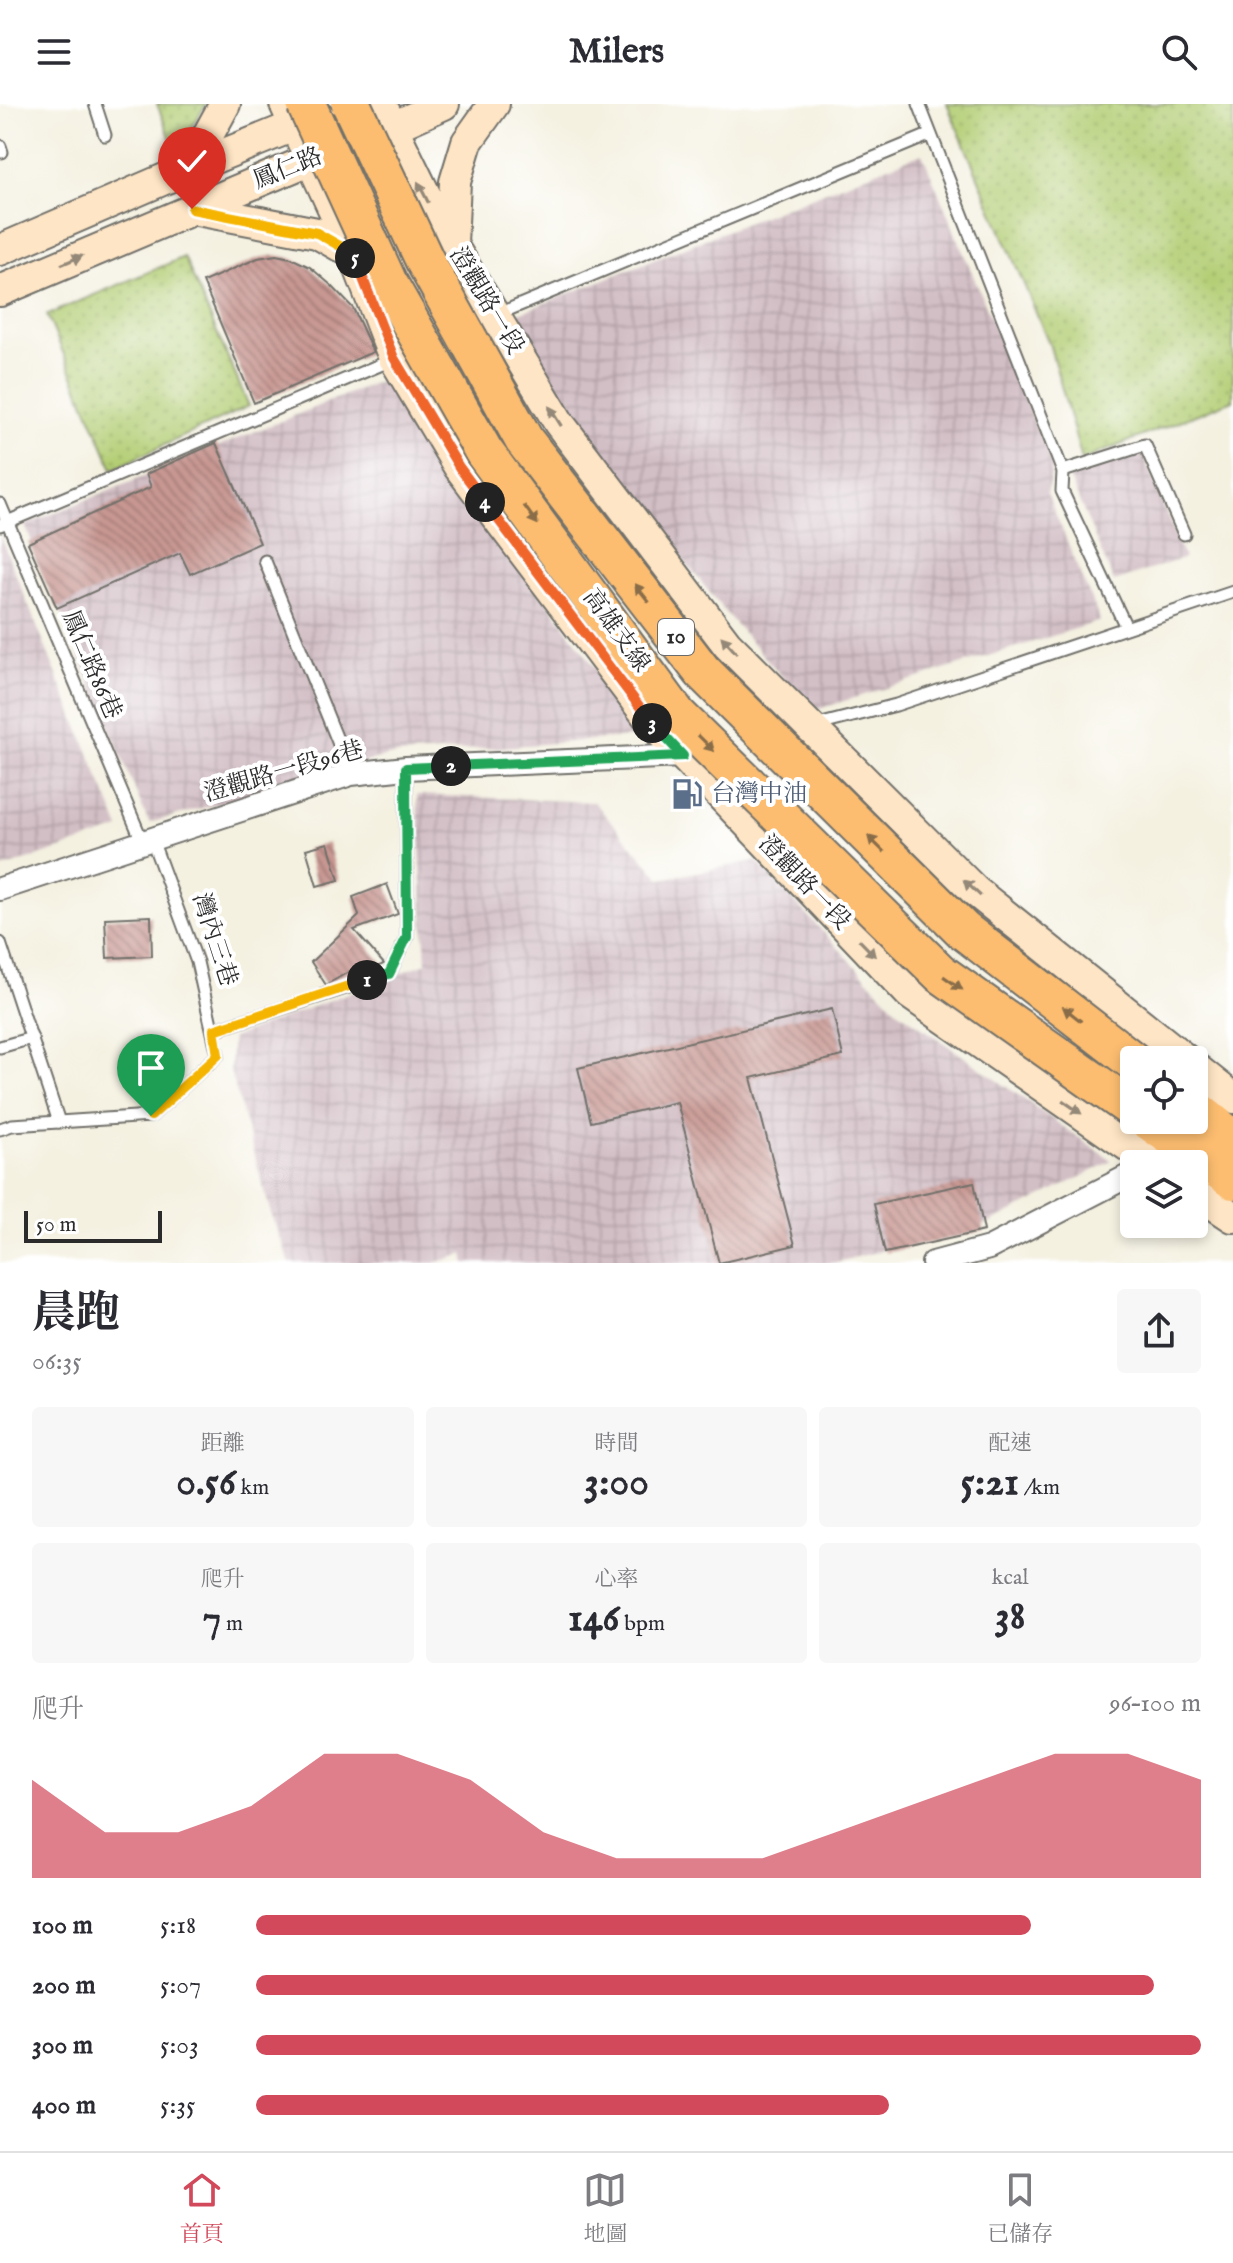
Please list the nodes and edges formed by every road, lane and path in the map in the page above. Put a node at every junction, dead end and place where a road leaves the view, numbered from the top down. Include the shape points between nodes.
1 (95, 104) edge
2 (225, 104) edge
3 (444, 104) edge
4 (494, 104) edge
5 (919, 104) edge
6 (320, 109) edge
7 (386, 116) edge
8 (105, 135) dead end
9 (929, 135) junction
10 (354, 143) junction
11 (310, 160) junction
12 (190, 168) junction
13 (192, 209) junction
14 (452, 244) junction
15 (0, 250) edge
16 (354, 254) junction
17 (0, 291) edge
18 (494, 315) junction
19 (394, 358) junction
20 (1063, 471) junction
21 (612, 492) junction
22 (0, 504) edge
23 (4, 524) edge
24 (1184, 534) dead end
25 (265, 561) dead end
26 (1233, 592) edge
27 (1126, 627) junction
28 (810, 727) junction
29 (683, 756) junction
30 (406, 768) junction
31 (351, 774) junction
32 (148, 842) junction
33 (0, 889) edge
34 (0, 943) edge
35 (214, 1030) junction
36 (32, 1038) junction
37 (1169, 1046) edge
38 (0, 1047) edge
39 (1120, 1051) edge
40 (1208, 1078) edge
41 (1233, 1098) edge
42 (1120, 1100) edge
43 (1208, 1119) edge
44 (59, 1122) junction
45 (0, 1129) edge
46 (1168, 1134) edge
47 (1233, 1139) edge
48 (1133, 1150) edge
49 (1233, 1180) edge
50 (1120, 1181) edge
51 (1208, 1200) edge
52 (1233, 1217) edge
53 (994, 1255) edge
54 (933, 1263) edge

1 - 8 lane
2 - 12 street
3 - 7 street, 鳳仁路
4 - 14 street via 467,142 455,182
5 - 9 lane
6 - 10 street
6 - 11 street, 澄觀路一段
6 - 12 street, 鳳仁路
39 -> 6 highway, 高雄支線 / 10, bridge via 963,930 702,671 524,440 425,261
6 -> 42 highway, 高雄支線 / 10, bridge via 387,281 484,452 677,715 940,973
7 - 10 street, 鳳仁路
14 -> 7 street, 澄觀路一段
9 - 18 lane
9 - 20 lane
10 - 11 street, 鳳仁路
10 - 21 street via 449,345 522,467
11 - 13 street, 鳳仁路
11 - 16 street, 澄觀路一段
12 - 15 street, 鳳仁路
13 - 16 street via 317,233
17 -> 13 street, 鳳仁路
14 - 18 street, 澄觀路一段
16 - 19 street, 澄觀路一段
21 -> 18 street, 澄觀路一段 via 559,423
19 - 23 lane
19 - 29 street, 澄觀路一段 via 459,467
20 - 24 lane via 1145,445
20 - 27 lane via 1062,491
28 -> 21 street, 澄觀路一段 via 727,644
22 - 23 lane, 鳳仁路86巷
23 - 32 lane, 鳳仁路86巷
25 - 31 lane
26 - 27 lane
27 - 28 lane via 896,705
37 -> 28 street, 澄觀路一段 via 975,891
29 - 30 street, 澄觀路一段96巷
29 -> 48 street, 澄觀路一段 via 910,994
30 - 31 street, 澄觀路一段96巷
30 - 35 lane via 407,937 389,974
31 - 32 street, 澄觀路一段96巷
32 - 33 street
32 - 35 lane, 灣內三巷 via 197,962
34 - 36 lane
35 - 44 lane, 灣內三巷 via 218,1055 151,1116
36 - 38 lane
36 - 44 lane
40 - 41 street
43 - 47 highway
44 - 45 lane, 灣內三巷
46 - 49 highway
50 - 53 street
51 - 52 street
53 - 54 street

